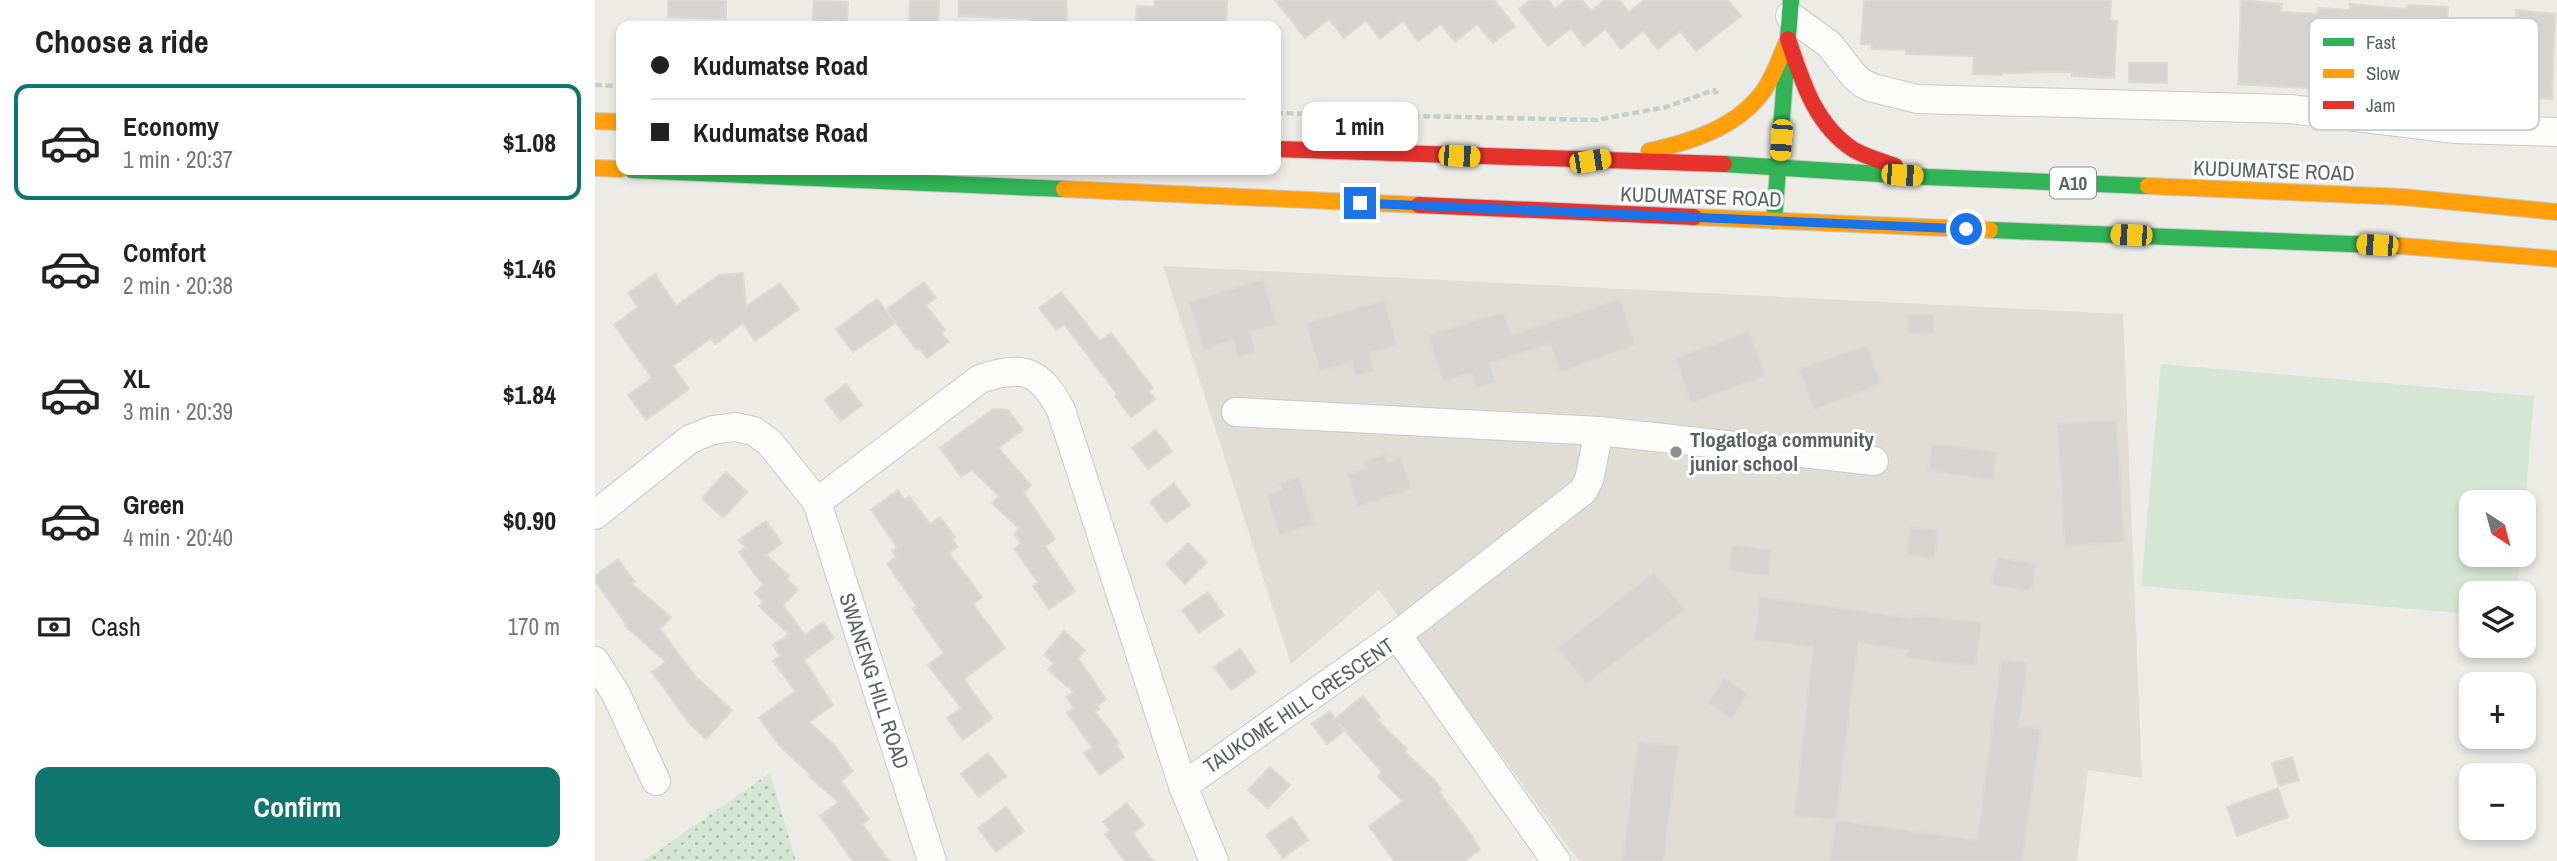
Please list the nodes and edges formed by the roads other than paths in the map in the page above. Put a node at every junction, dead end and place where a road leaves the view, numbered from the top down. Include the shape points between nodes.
1 (1789, 18) edge
2 (2309, 110) edge
3 (595, 121) edge
4 (616, 122) edge
5 (2489, 130) edge
6 (2557, 132) edge
7 (1281, 149) edge
8 (1590, 161) junction
9 (1779, 166) junction
10 (595, 168) edge
11 (616, 169) edge
12 (744, 175) edge
13 (1927, 177) junction
14 (2557, 212) edge
15 (1775, 221) junction
16 (2557, 259) edge
17 (1235, 412) dead end
18 (1599, 431) junction
19 (1874, 461) dead end
20 (817, 502) junction
21 (595, 515) edge
22 (1397, 635) junction
23 (595, 662) edge
24 (656, 781) dead end
25 (1183, 786) junction
26 (932, 861) edge
27 (1214, 861) edge
28 (1556, 861) edge

1 - 2 street via 1829,44 1862,83 1917,99
1 - 8 main road via 1763,92 1736,120 1653,151
1 - 9 main road
1 - 13 main road via 1809,100 1827,125 1852,148
3 - 4 main road
5 - 6 street
7 - 8 main road, KUDUMATSE ROAD / A10
8 - 9 main road, KUDUMATSE ROAD / A10
9 - 13 main road, KUDUMATSE ROAD / A10
9 - 15 main road
10 - 11 main road
12 - 15 main road, KUDUMATSE ROAD
13 - 14 main road, KUDUMATSE ROAD / A10 via 2403,197
15 - 16 main road, KUDUMATSE ROAD via 2405,246
17 - 18 street
18 - 19 street
18 - 22 street via 1583,491
20 - 21 street via 770,443 754,431 735,427 690,439
20 - 25 street via 980,379 1006,370 1031,374 1050,389 1061,410
20 - 26 street, SWANENG HILL ROAD
22 - 25 street, TAUKOME HILL CRESCENT
22 - 28 street, TAUKOME HILL CRESCENT
23 - 24 street via 616,694
25 - 27 street

